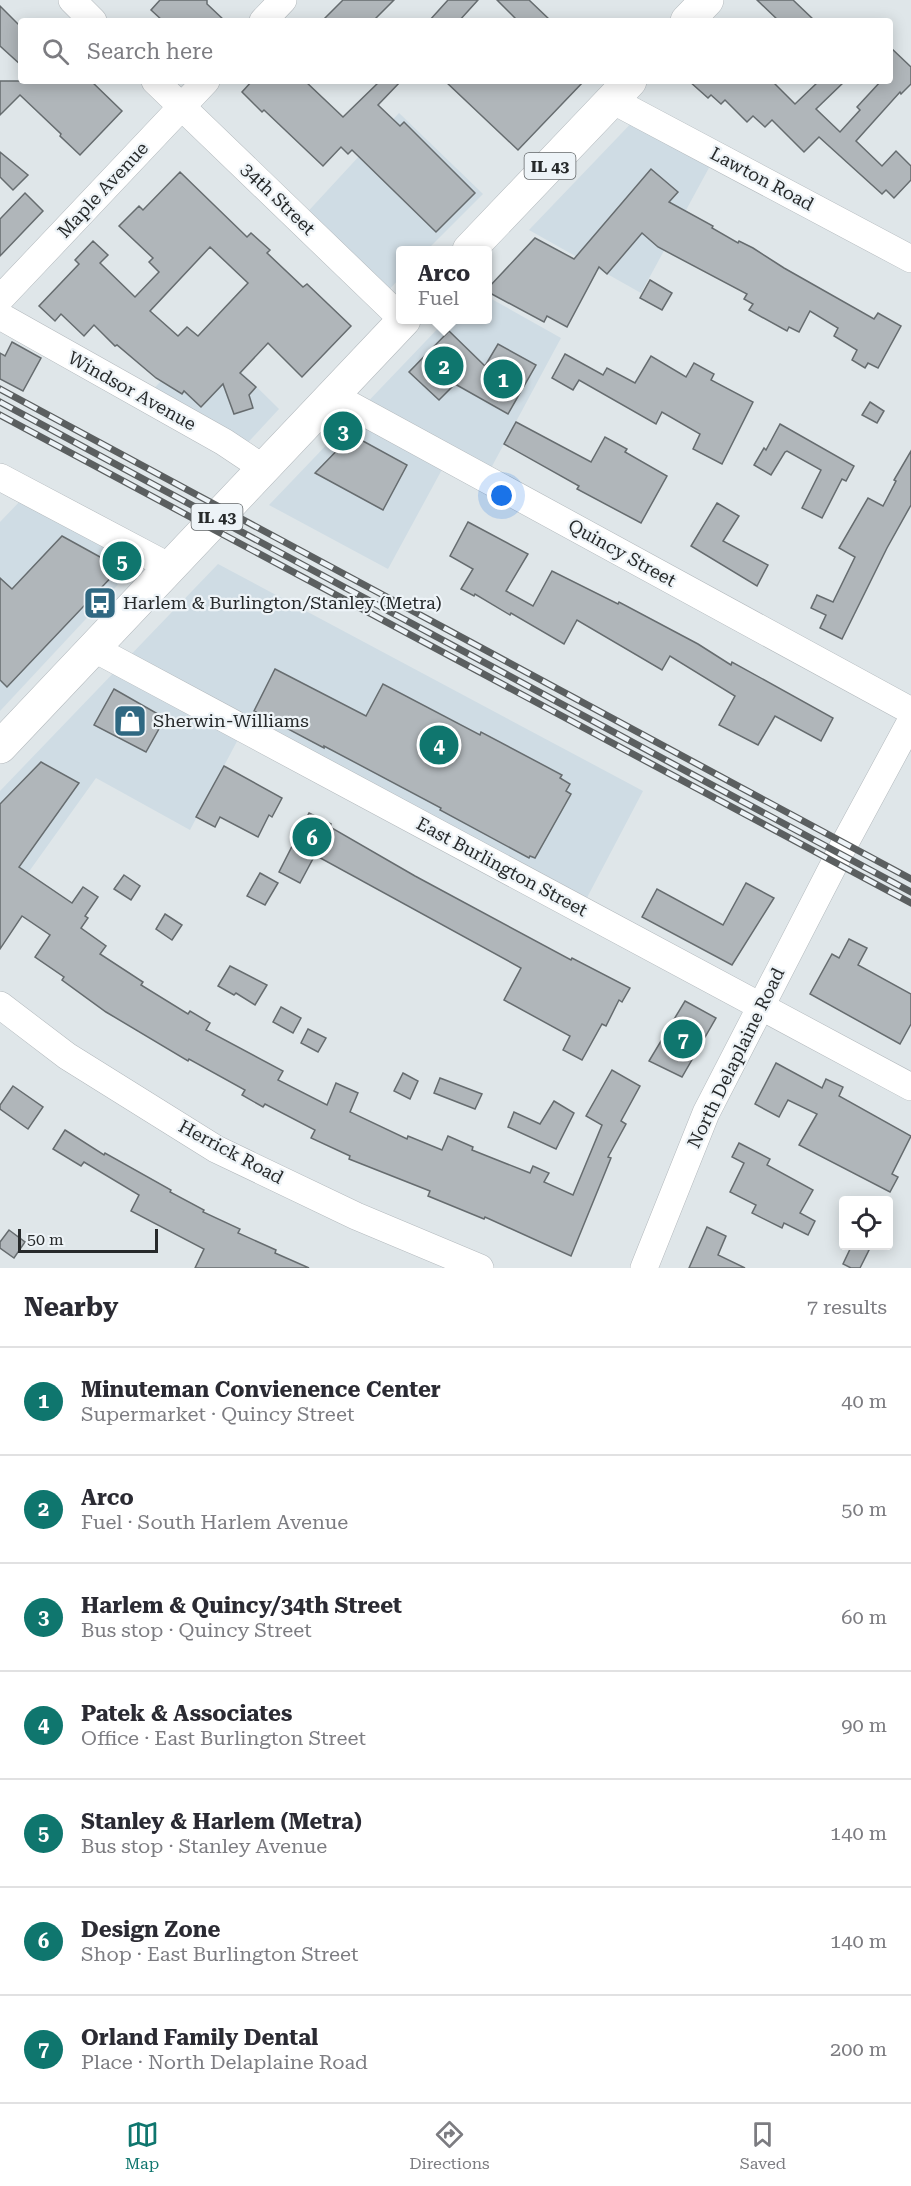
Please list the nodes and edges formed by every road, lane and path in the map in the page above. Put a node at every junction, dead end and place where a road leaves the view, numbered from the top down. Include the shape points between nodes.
1 (72, 0) edge
2 (283, 0) edge
3 (707, 0) edge
4 (90, 18) edge
5 (266, 18) edge
6 (690, 18) edge
7 (159, 84) edge
8 (203, 84) edge
9 (621, 90) edge
10 (182, 107) junction
11 (473, 246) edge
12 (911, 259) edge
13 (0, 299) edge
14 (396, 312) edge
15 (0, 316) edge
16 (398, 324) edge
17 (332, 395) junction
18 (263, 468) junction
19 (0, 477) edge
20 (170, 567) junction
21 (93, 648) junction
22 (911, 711) edge
23 (911, 720) edge
24 (0, 747) edge
25 (0, 1005) edge
26 (760, 1005) junction
27 (911, 1087) edge
28 (480, 1268) edge
29 (644, 1268) edge

1 - 4 street
2 - 5 street
3 - 6 main road
7 - 10 street, 34th Street
8 - 10 street, Maple Avenue
9 - 11 main road, IL 43
9 - 12 street, Lawton Road
10 - 13 street, Maple Avenue
10 - 14 street, 34th Street
15 - 18 street, Windsor Avenue
16 - 17 main road, IL 43
17 - 18 main road, IL 43
17 - 22 street, Quincy Street
18 - 20 main road, IL 43
19 - 20 street
20 - 21 main road, IL 43
21 - 24 main road, IL 43
21 - 26 street, East Burlington Street
23 - 26 street, North Delaplaine Road
25 - 28 street, Herrick Road via 67,1056 216,1149 356,1216
26 - 27 street, East Burlington Street
26 - 29 street, North Delaplaine Road via 706,1113

